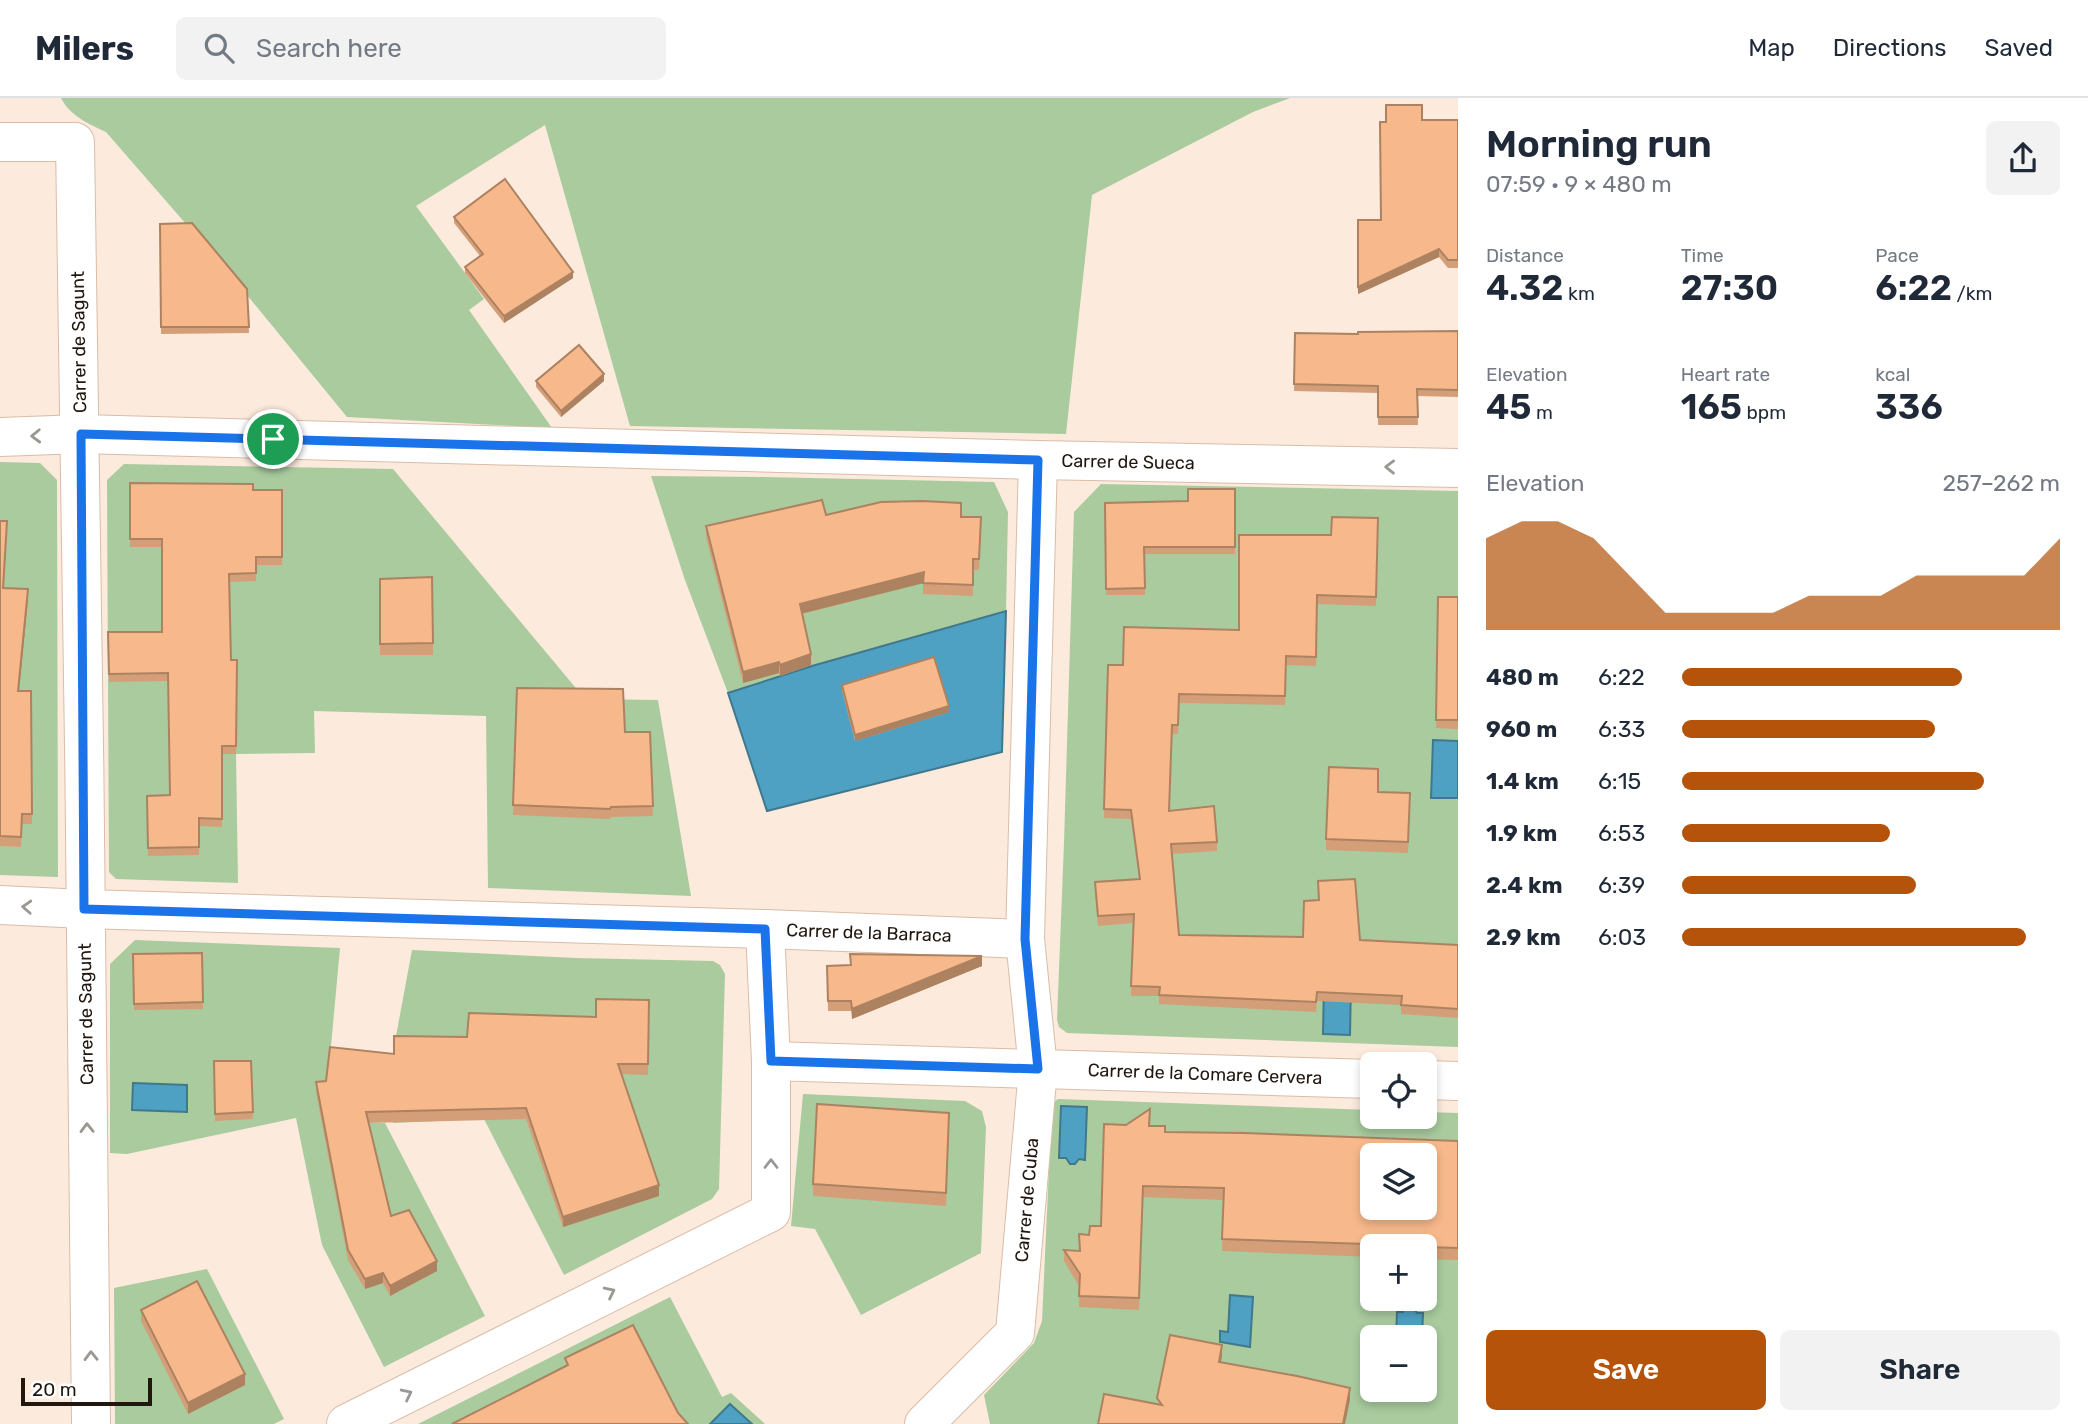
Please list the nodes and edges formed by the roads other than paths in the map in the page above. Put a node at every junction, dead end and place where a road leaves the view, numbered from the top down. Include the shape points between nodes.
1 (0, 142) edge
2 (81, 434) junction
3 (0, 437) edge
4 (1038, 460) junction
5 (1458, 468) edge
6 (0, 905) edge
7 (84, 909) junction
8 (765, 929) junction
9 (1025, 939) junction
10 (771, 1061) junction
11 (1038, 1069) junction
12 (1360, 1079) edge
13 (1437, 1080) edge
14 (1458, 1081) edge
15 (92, 1424) edge
16 (346, 1424) edge
17 (924, 1424) edge

1 - 2 street, Carrer de Sagunt via 75,142
2 -> 3 street, Carrer de Sueca
2 - 4 street, Carrer de Sueca
2 - 7 street, Carrer de Sagunt
5 -> 4 street, Carrer de Sueca
4 - 9 street, Carrer de Cuba
7 -> 6 street, Carrer de la Barraca
7 - 8 street, Carrer de la Barraca
15 -> 7 street, Carrer de Sagunt
8 - 9 street, Carrer de la Barraca
8 - 10 street
9 - 11 street, Carrer de Cuba
10 - 11 street, Carrer de la Comare Cervera
16 -> 10 street via 771,1212
11 - 12 street, Carrer de la Comare Cervera
11 - 17 street, Carrer de Cuba via 1016,1333
13 - 14 street

